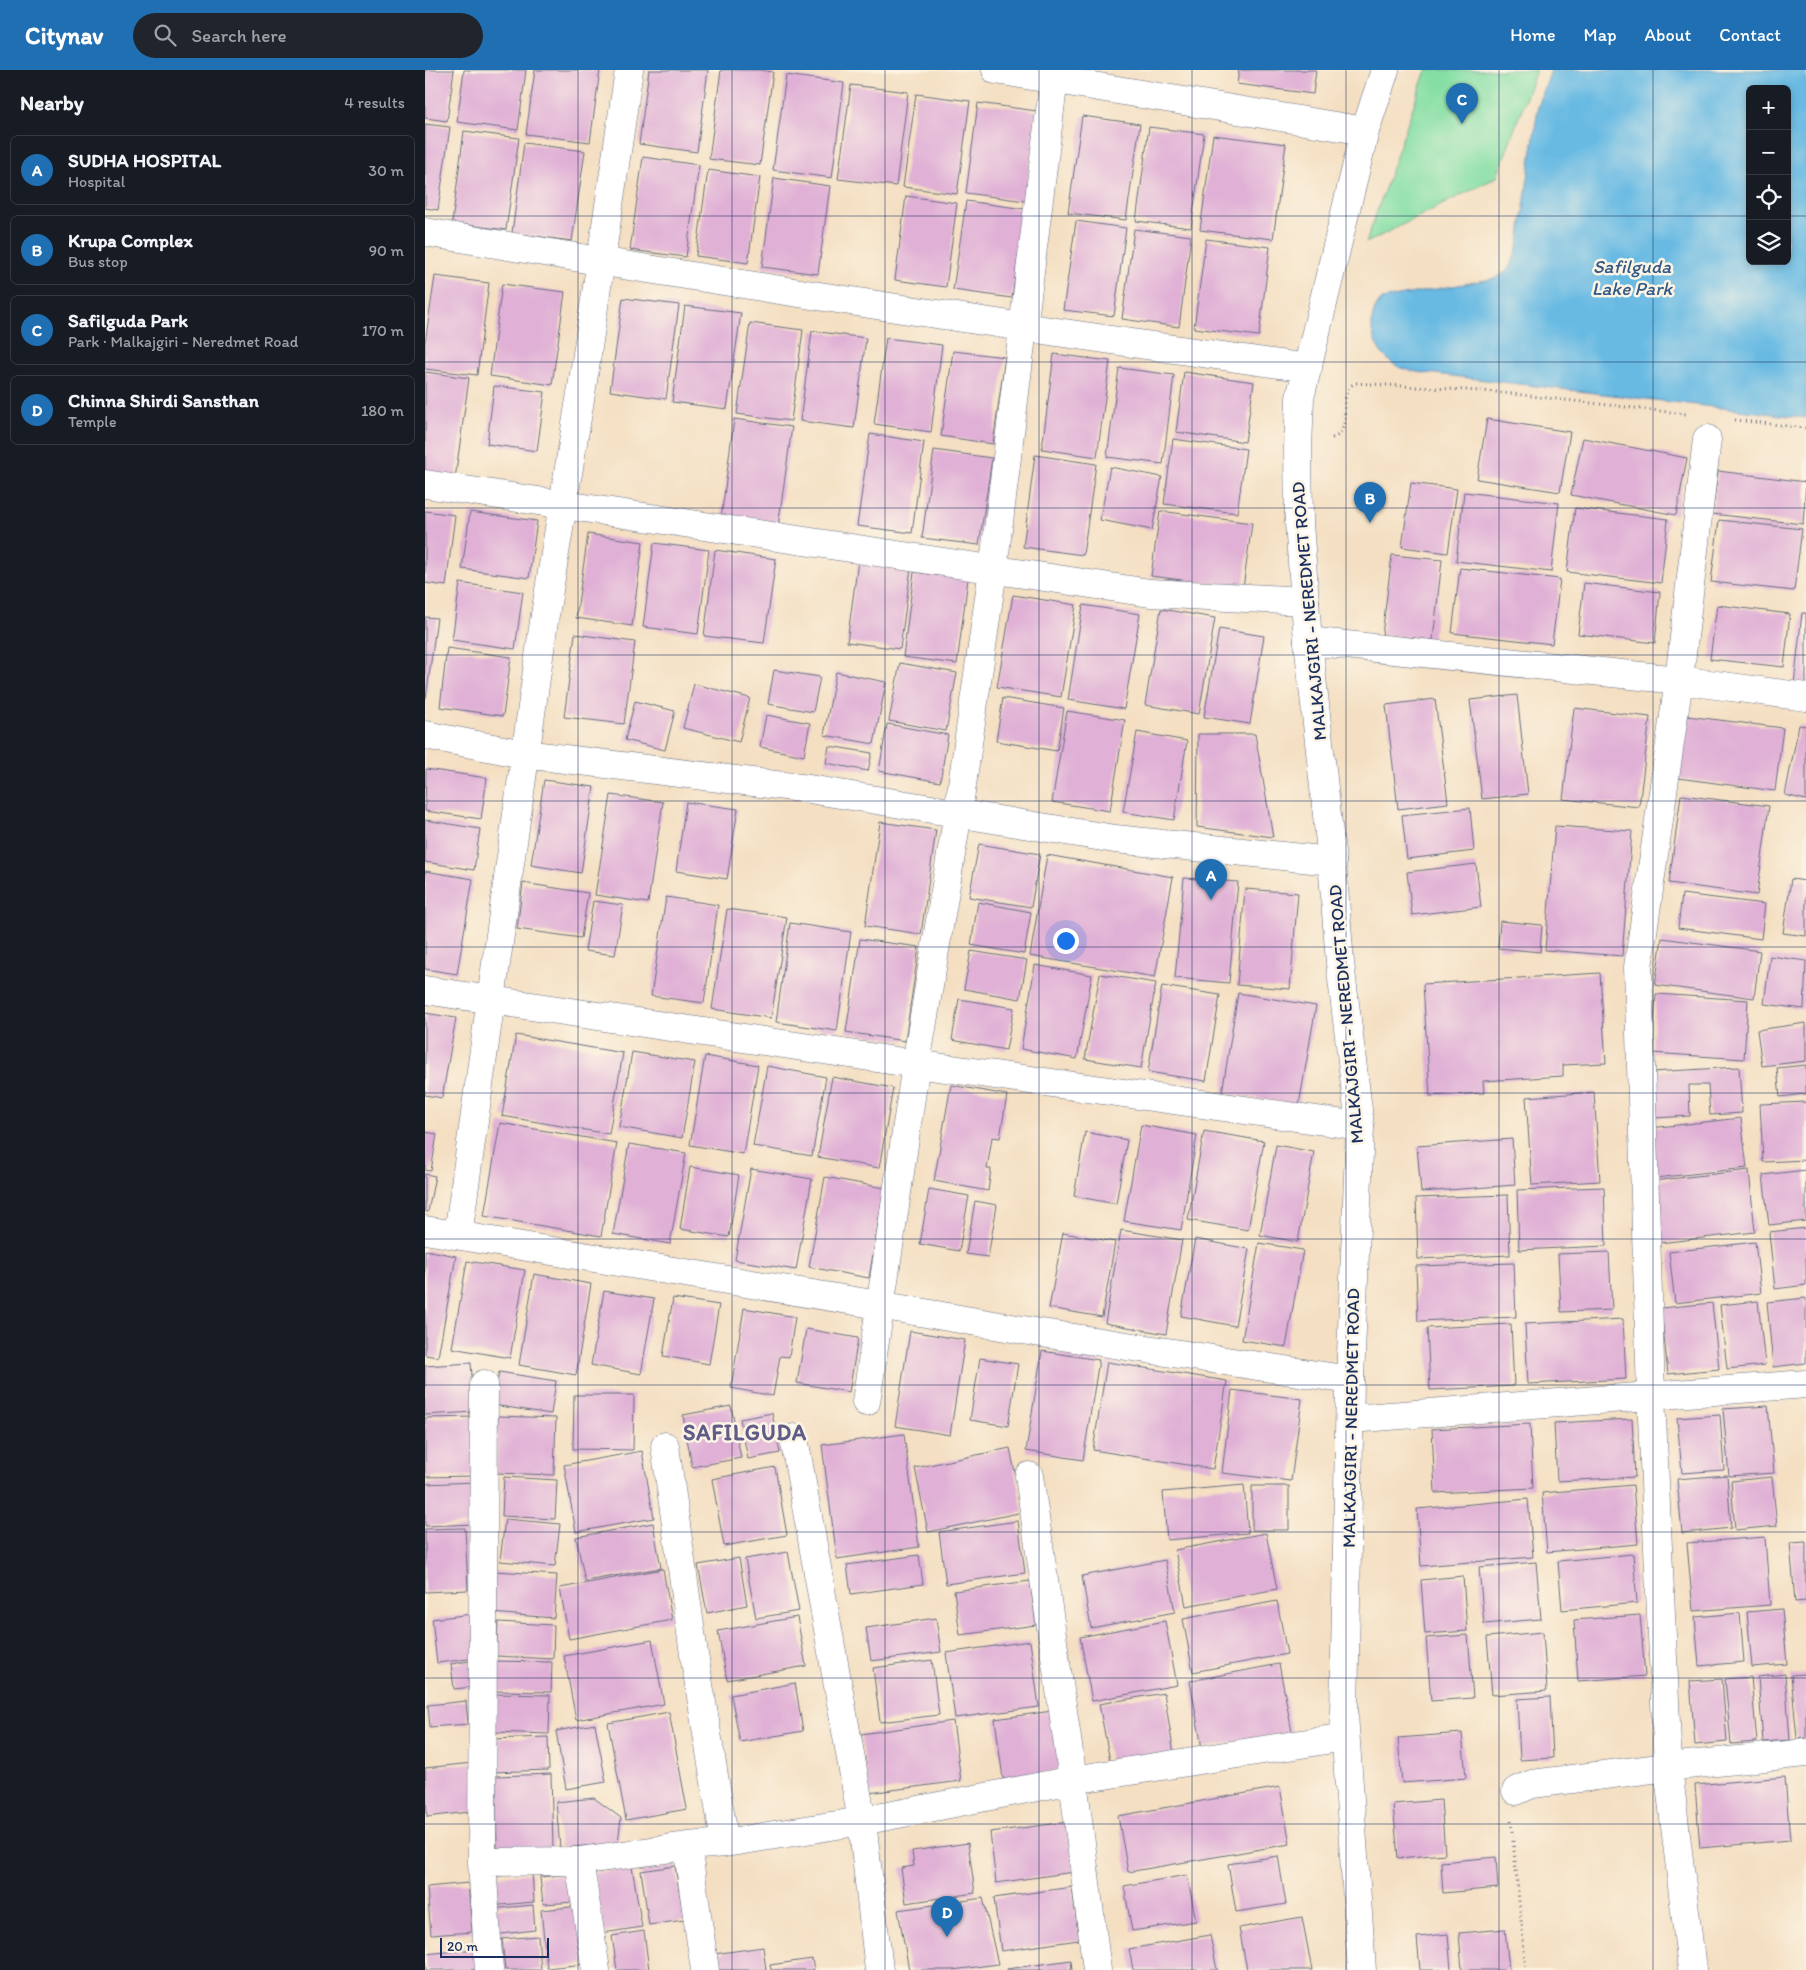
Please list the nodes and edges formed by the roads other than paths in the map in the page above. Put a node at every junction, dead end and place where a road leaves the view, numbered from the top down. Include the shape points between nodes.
1 (629, 70) edge
2 (996, 70) edge
3 (1385, 70) edge
4 (1054, 75) edge
5 (1365, 131) junction
6 (425, 232) edge
7 (601, 262) junction
8 (1022, 328) junction
9 (1308, 368) junction
10 (1707, 438) dead end
11 (425, 484) edge
12 (562, 506) junction
13 (993, 570) junction
14 (1305, 601) junction
15 (1308, 641) junction
16 (1679, 680) junction
17 (1806, 697) edge
18 (425, 736) edge
19 (524, 754) junction
20 (958, 813) junction
21 (1332, 861) junction
22 (425, 990) edge
23 (490, 1000) junction
24 (917, 1064) junction
25 (1360, 1126) junction
26 (425, 1230) edge
27 (458, 1235) junction
28 (879, 1305) junction
29 (1351, 1380) junction
30 (484, 1384) dead end
31 (1806, 1384) edge
32 (1651, 1395) junction
33 (866, 1402) dead end
34 (1350, 1419) junction
35 (795, 1438) dead end
36 (665, 1446) dead end
37 (1029, 1476) dead end
38 (1345, 1737) junction
39 (1806, 1753) edge
40 (1668, 1766) junction
41 (1073, 1780) junction
42 (1516, 1791) road end
43 (862, 1821) junction
44 (725, 1843) junction
45 (687, 1846) junction
46 (579, 1861) junction
47 (482, 1862) junction
48 (489, 1970) edge
49 (596, 1970) edge
50 (705, 1970) edge
51 (879, 1970) edge
52 (1097, 1970) edge
53 (1362, 1970) edge
54 (1692, 1970) edge

1 - 7 street
2 - 4 street
3 - 5 street, MALKAJGIRI - NEREDMET ROAD
4 - 5 street
4 - 8 street
5 - 9 street, MALKAJGIRI - NEREDMET ROAD
6 - 7 street
7 - 8 street
7 - 12 street
8 - 9 street
8 - 13 street
9 - 14 street, MALKAJGIRI - NEREDMET ROAD via 1300,398 1298,440 1299,523
10 - 16 street
11 - 12 street
12 - 13 street
12 - 19 street
13 - 14 street via 1150,593
13 - 20 street
14 - 15 street, MALKAJGIRI - NEREDMET ROAD
15 - 16 street
15 - 21 street, MALKAJGIRI - NEREDMET ROAD
16 - 17 street
16 - 32 street via 1638,967
18 - 19 street
19 - 20 street via 809,789
19 - 23 street
20 - 21 street via 1115,839
20 - 24 street
21 - 25 street, MALKAJGIRI - NEREDMET ROAD via 1340,963
22 - 23 street
23 - 24 street
23 - 27 street
24 - 25 street
24 - 28 street
25 - 29 street, MALKAJGIRI - NEREDMET ROAD
26 - 27 street
27 - 28 street
28 - 29 street
28 - 33 street
29 - 34 street, MALKAJGIRI - NEREDMET ROAD
30 - 47 street
31 - 32 street
32 - 34 street
32 - 40 street
34 - 38 street, MALKAJGIRI - NEREDMET ROAD
35 - 43 street
36 - 44 street
37 - 41 street
38 - 41 street
38 - 53 street, MALKAJGIRI - NEREDMET ROAD
39 - 40 street
40 - 42 street via 1532,1784
40 - 54 street
41 - 43 street
41 - 52 street
43 - 44 street
43 - 51 street
44 - 45 street
45 - 46 street
45 - 50 street
46 - 47 street
46 - 49 street
47 - 48 street

